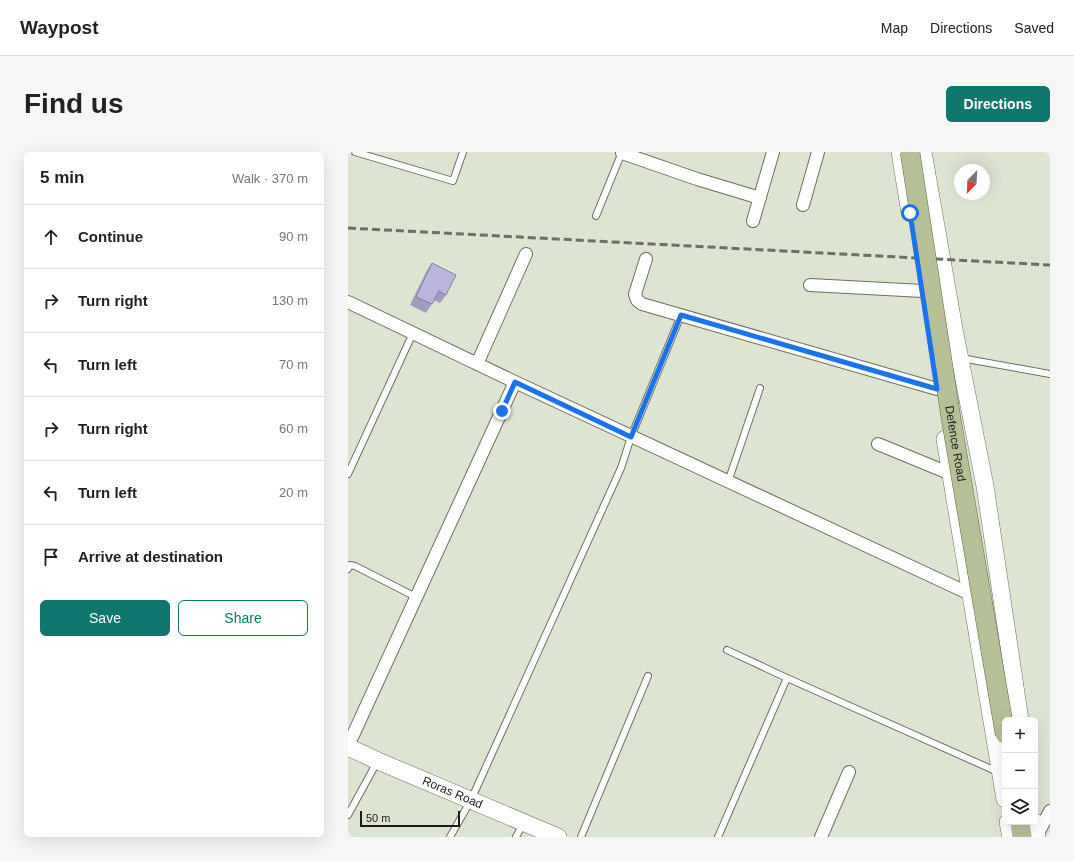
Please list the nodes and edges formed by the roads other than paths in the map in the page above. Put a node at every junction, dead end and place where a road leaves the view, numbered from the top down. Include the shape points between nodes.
1 (355, 152) edge
2 (463, 152) edge
3 (622, 152) edge
4 (773, 152) edge
5 (818, 152) edge
6 (900, 152) edge
7 (910, 152) edge
8 (922, 152) edge
9 (760, 198) junction
10 (803, 205) dead end
11 (596, 216) dead end
12 (753, 221) dead end
13 (526, 254) dead end
14 (646, 259) dead end
15 (810, 285) dead end
16 (923, 291) junction
17 (348, 302) edge
18 (681, 315) junction
19 (413, 333) junction
20 (960, 358) junction
21 (477, 364) junction
22 (1050, 374) edge
23 (515, 382) junction
24 (760, 388) dead end
25 (937, 389) junction
26 (631, 437) junction
27 (878, 444) dead end
28 (348, 474) edge
29 (951, 474) junction
30 (728, 482) junction
31 (348, 569) edge
32 (970, 594) junction
33 (416, 597) junction
34 (728, 650) dead end
35 (648, 676) dead end
36 (787, 678) junction
37 (1002, 717) edge
38 (1020, 717) edge
39 (348, 746) edge
40 (378, 761) junction
41 (849, 772) dead end
42 (1001, 773) junction
43 (1003, 789) edge
44 (471, 800) junction
45 (1050, 810) edge
46 (348, 815) edge
47 (1009, 825) edge
48 (1024, 825) edge
49 (520, 830) edge
50 (1033, 833) edge
51 (450, 837) edge
52 (558, 837) edge
53 (581, 837) edge
54 (718, 837) edge
55 (821, 837) edge
56 (1011, 837) edge

1 - 2 lane via 453,181
3 - 9 street
3 - 11 lane
4 - 9 street
5 - 10 street
6 - 16 street
7 - 37 main road, Defence Road, bridge via 951,418
8 - 20 street
9 - 12 street
13 - 21 street
14 - 18 street via 635,294 637,300 642,304
15 - 16 street
16 - 25 street
17 - 19 street
18 - 25 street
18 - 26 lane
19 - 21 street
19 - 28 lane
20 - 22 lane
20 - 38 street via 985,486
21 - 23 street
23 - 26 street
23 - 33 street
24 - 30 lane
25 - 29 street
26 - 30 street
26 - 44 lane via 621,468
27 - 29 street
29 - 32 street
30 - 32 street
31 - 33 lane via 350,565 355,566
32 - 42 street
33 - 39 street
34 - 36 lane
35 - 53 lane
36 - 42 lane
36 - 54 lane
39 - 40 street, Roras Road
40 - 44 street, Roras Road
40 - 46 lane
41 - 55 street
42 - 43 street
44 - 49 street, Roras Road
44 - 51 lane
45 - 50 street
47 - 56 street
48 - 50 main road
49 - 52 street, Roras Road

